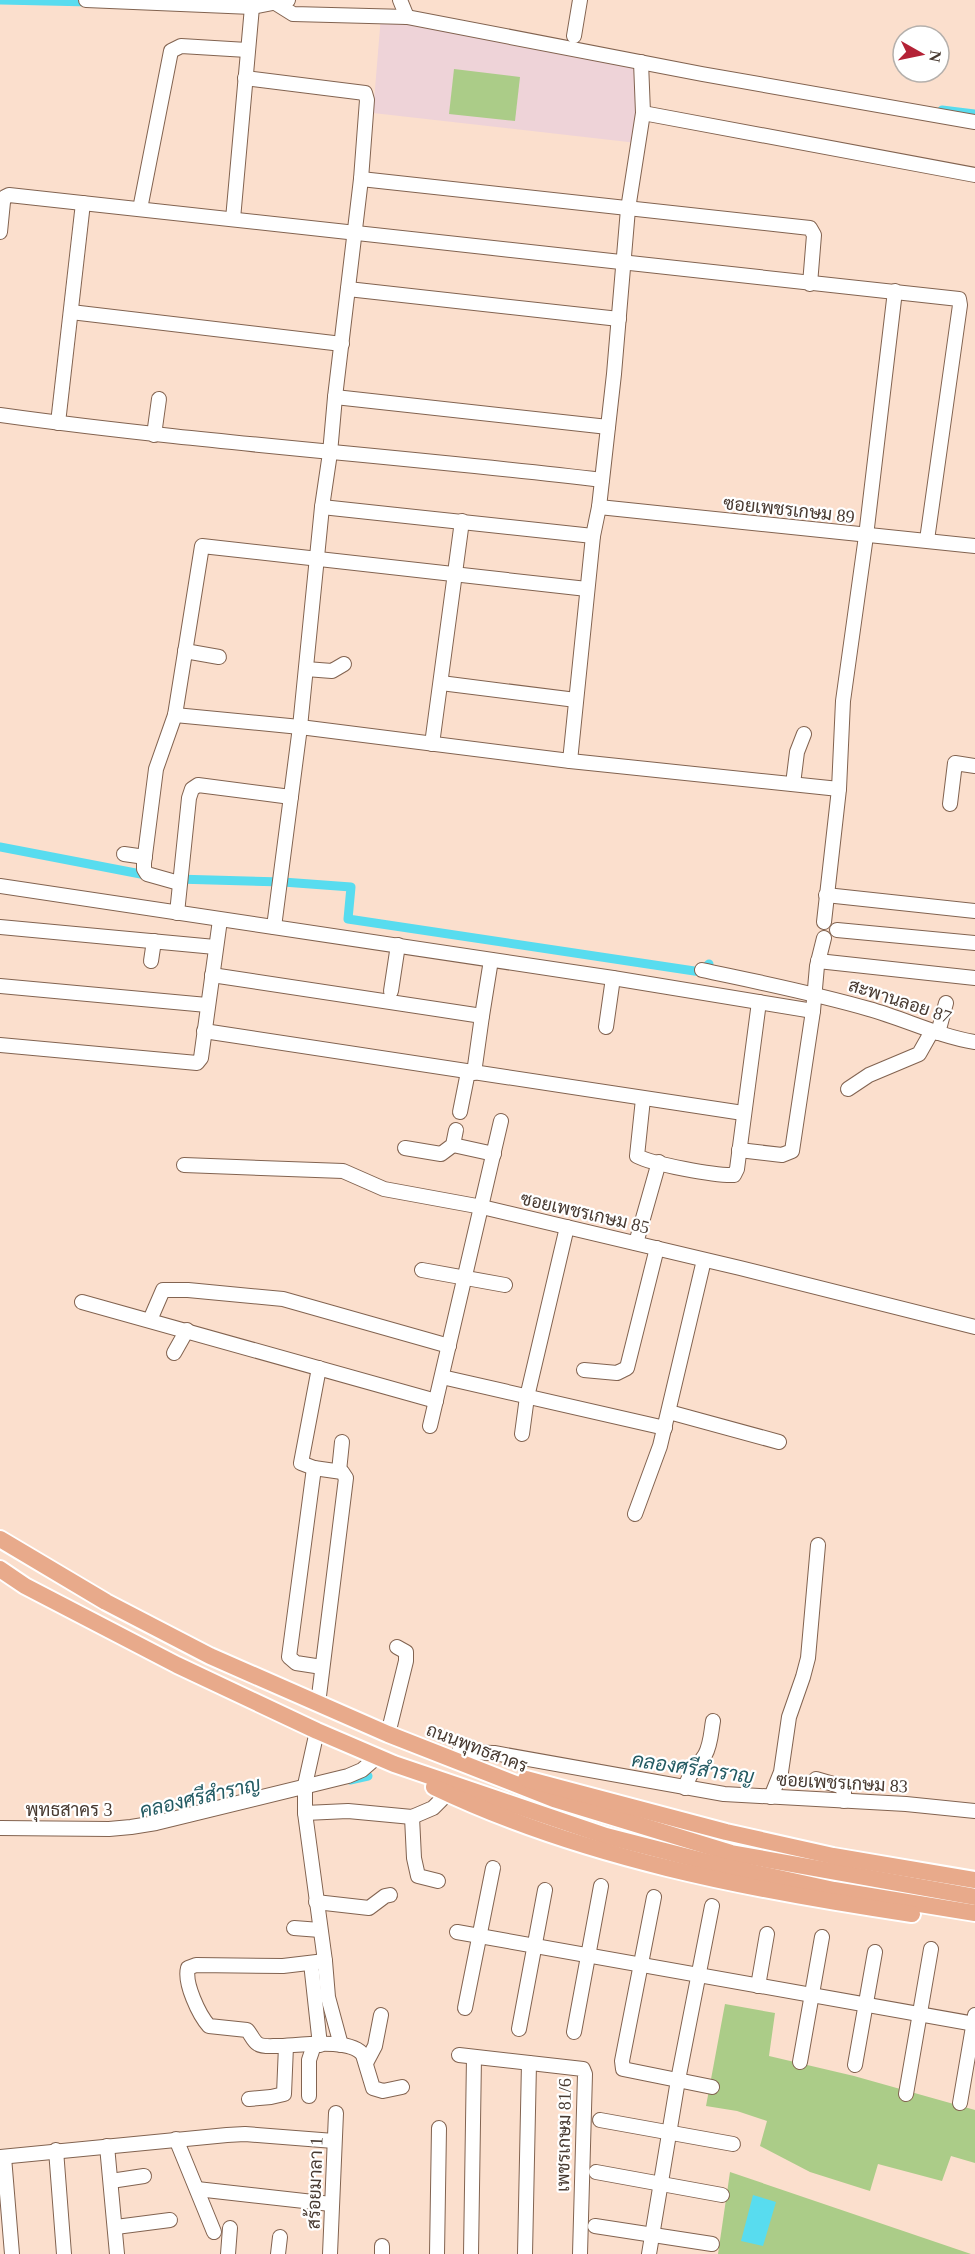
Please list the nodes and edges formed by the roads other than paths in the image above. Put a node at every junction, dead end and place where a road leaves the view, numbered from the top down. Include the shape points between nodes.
1 (86, 0) edge
2 (400, 0) edge
3 (580, 0) edge
4 (137, 1) edge
5 (282, 2) edge
6 (252, 7) junction
7 (407, 17) junction
8 (574, 36) dead end
9 (248, 50) junction
10 (641, 63) junction
11 (246, 78) junction
12 (643, 113) junction
13 (975, 122) edge
14 (975, 175) edge
15 (361, 179) junction
16 (83, 203) junction
17 (140, 209) junction
18 (628, 210) junction
19 (232, 219) junction
20 (0, 232) edge
21 (354, 233) junction
22 (623, 262) junction
23 (810, 284) junction
24 (348, 289) junction
25 (895, 291) junction
26 (71, 312) junction
27 (619, 319) junction
28 (342, 344) junction
29 (335, 397) junction
30 (159, 399) dead end
31 (0, 415) edge
32 (58, 423) junction
33 (608, 427) junction
34 (154, 435) junction
35 (330, 453) junction
36 (602, 480) junction
37 (322, 507) junction
38 (599, 507) junction
39 (462, 521) junction
40 (593, 536) junction
41 (866, 536) junction
42 (927, 540) junction
43 (975, 546) edge
44 (317, 560) junction
45 (455, 574) junction
46 (587, 589) junction
47 (185, 651) junction
48 (219, 657) dead end
49 (344, 664) dead end
50 (306, 669) junction
51 (441, 683) junction
52 (576, 700) junction
53 (175, 715) junction
54 (300, 727) junction
55 (804, 734) dead end
56 (432, 744) junction
57 (570, 760) junction
58 (975, 766) edge
59 (793, 784) junction
60 (839, 789) junction
61 (291, 797) junction
62 (950, 804) dead end
63 (124, 854) dead end
64 (145, 857) junction
65 (179, 883) junction
66 (0, 886) edge
67 (826, 895) junction
68 (975, 911) edge
69 (177, 913) junction
70 (220, 920) junction
71 (824, 922) junction
72 (0, 927) edge
73 (274, 927) junction
74 (837, 930) junction
75 (824, 938) junction
76 (154, 941) junction
77 (975, 943) edge
78 (398, 945) junction
79 (215, 947) junction
80 (491, 960) junction
81 (151, 961) dead end
82 (818, 961) junction
83 (702, 970) dead end
84 (212, 975) junction
85 (613, 978) junction
86 (975, 978) edge
87 (0, 986) edge
88 (391, 990) dead end
89 (815, 994) junction
90 (759, 1002) junction
91 (946, 1003) dead end
92 (207, 1005) junction
93 (813, 1011) junction
94 (483, 1016) junction
95 (606, 1027) dead end
96 (204, 1031) junction
97 (935, 1032) junction
98 (975, 1042) edge
99 (0, 1045) edge
100 (471, 1072) junction
101 (848, 1089) dead end
102 (643, 1099) junction
103 (460, 1112) dead end
104 (743, 1113) junction
105 (501, 1121) dead end
106 (456, 1130) dead end
107 (453, 1145) junction
108 (405, 1148) dead end
109 (739, 1150) junction
110 (494, 1154) junction
111 (659, 1162) junction
112 (184, 1165) dead end
113 (483, 1207) junction
114 (567, 1227) junction
115 (636, 1243) junction
116 (657, 1248) junction
117 (704, 1260) junction
118 (422, 1270) dead end
119 (465, 1278) junction
120 (505, 1284) dead end
121 (82, 1302) dead end
122 (150, 1320) junction
123 (975, 1328) edge
124 (187, 1330) junction
125 (449, 1346) junction
126 (174, 1353) dead end
127 (319, 1368) junction
128 (584, 1370) dead end
129 (442, 1377) junction
130 (527, 1397) junction
131 (436, 1401) junction
132 (669, 1412) junction
133 (430, 1426) dead end
134 (665, 1428) junction
135 (522, 1434) dead end
136 (342, 1442) dead end
137 (780, 1442) dead end
138 (314, 1468) junction
139 (339, 1471) junction
140 (635, 1514) dead end
141 (0, 1528) edge
142 (0, 1534) edge
143 (0, 1539) edge
144 (818, 1545) dead end
145 (41, 1563) junction
146 (0, 1569) edge
147 (0, 1575) edge
148 (0, 1580) edge
149 (25, 1586) junction
150 (397, 1647) dead end
151 (322, 1667) junction
152 (318, 1704) junction
153 (713, 1721) dead end
154 (317, 1731) junction
155 (388, 1734) junction
156 (377, 1757) junction
157 (460, 1759) junction
158 (394, 1764) junction
159 (816, 1779) dead end
160 (305, 1786) junction
161 (685, 1788) junction
162 (447, 1794) junction
163 (771, 1797) junction
164 (844, 1801) junction
165 (305, 1808) junction
166 (975, 1811) edge
167 (412, 1817) junction
168 (0, 1828) edge
169 (729, 1860) junction
170 (493, 1868) dead end
171 (975, 1880) edge
172 (438, 1881) dead end
173 (601, 1886) dead end
174 (545, 1890) dead end
175 (390, 1895) dead end
176 (654, 1897) dead end
177 (975, 1897) edge
178 (316, 1902) junction
179 (712, 1906) dead end
180 (975, 1913) edge
181 (975, 1923) edge
182 (294, 1928) dead end
183 (320, 1930) junction
184 (457, 1932) dead end
185 (766, 1934) dead end
186 (481, 1935) junction
187 (822, 1937) dead end
188 (535, 1946) junction
189 (931, 1949) dead end
190 (875, 1952) dead end
191 (587, 1955) junction
192 (325, 1961) junction
193 (311, 1963) junction
194 (641, 1965) junction
195 (699, 1976) junction
196 (758, 1986) junction
197 (812, 1996) junction
198 (866, 2005) junction
199 (465, 2008) dead end
200 (333, 2011) junction
201 (919, 2014) junction
202 (381, 2015) dead end
203 (318, 2019) junction
204 (974, 2021) edge
205 (519, 2029) dead end
206 (574, 2032) dead end
207 (317, 2045) junction
208 (341, 2045) junction
209 (286, 2046) junction
210 (459, 2055) dead end
211 (474, 2057) junction
212 (366, 2062) junction
213 (800, 2062) dead end
214 (529, 2063) junction
215 (855, 2065) dead end
216 (678, 2080) junction
217 (402, 2087) dead end
218 (712, 2087) dead end
219 (906, 2094) dead end
220 (309, 2096) dead end
221 (249, 2099) dead end
222 (960, 2103) dead end
223 (336, 2113) dead end
224 (600, 2120) dead end
225 (439, 2128) dead end
226 (670, 2132) junction
227 (176, 2139) junction
228 (334, 2141) junction
229 (733, 2144) dead end
230 (107, 2146) junction
231 (56, 2150) junction
232 (2, 2157) edge
233 (596, 2172) dead end
234 (144, 2176) dead end
235 (111, 2181) junction
236 (660, 2184) junction
237 (197, 2189) junction
238 (722, 2195) dead end
239 (331, 2204) junction
240 (170, 2220) dead end
241 (116, 2226) junction
242 (594, 2226) dead end
243 (230, 2228) dead end
244 (214, 2232) dead end
245 (651, 2235) junction
246 (280, 2237) dead end
247 (711, 2244) dead end
248 (12, 2254) edge
249 (64, 2254) edge
250 (117, 2254) edge
251 (228, 2254) edge
252 (278, 2254) edge
253 (330, 2254) edge
254 (437, 2254) edge
255 (471, 2254) edge
256 (525, 2254) edge
257 (580, 2254) edge
258 (649, 2254) edge

1 - 4 street
2 - 7 street
3 - 8 street
4 - 6 street
5 - 6 street
5 - 7 street via 293,14
6 - 9 street
7 - 10 street
9 - 11 street
9 - 17 street via 181,46 171,51
10 - 12 street
10 - 13 street
11 - 15 street via 365,93
11 - 19 street
12 - 14 street
12 - 18 street
15 - 18 street
15 - 21 street
16 - 17 street
16 - 20 street via 9,195 3,202
16 - 26 street
17 - 19 street
18 - 22 street
18 - 23 street via 810,228 814,235
19 - 21 street
21 - 22 street
21 - 24 street
22 - 23 street
22 - 27 street
23 - 25 street
24 - 27 street
24 - 28 street
25 - 41 street
25 - 42 street via 959,298 960,302
26 - 28 street
26 - 32 street
27 - 33 street
28 - 29 street
29 - 33 street
29 - 35 street
30 - 34 street
31 - 32 street
32 - 34 street
33 - 36 street
34 - 35 street
35 - 36 street
35 - 37 street
36 - 38 street
37 - 39 street
37 - 44 street
38 - 40 street
38 - 41 street, ซอยเพชรเกษม 89
39 - 40 street
39 - 45 street
40 - 46 street
41 - 42 street, ซอยเพชรเกษม 89
41 - 60 street via 843,701
42 - 43 street, ซอยเพชรเกษม 89
44 - 45 street
44 - 47 street via 202,546
44 - 50 street
45 - 46 street
45 - 51 street
46 - 52 street
47 - 48 street
47 - 53 street
49 - 50 street via 332,672
50 - 54 street
51 - 52 street
51 - 56 street
52 - 57 street
53 - 54 street
53 - 64 street via 156,769
54 - 56 street
54 - 61 street
55 - 59 street
56 - 57 street
57 - 59 street
58 - 62 street via 955,763
59 - 60 street
60 - 67 street
61 - 65 street via 198,785 192,789
61 - 73 street
63 - 64 street
64 - 65 street via 147,874
65 - 69 street
66 - 69 street
67 - 68 street
67 - 71 street
69 - 70 street
70 - 73 street
70 - 79 street
71 - 74 street via 834,923
71 - 75 street via 819,930
72 - 76 street
73 - 78 street
74 - 75 street via 833,938
74 - 77 street
75 - 82 street
76 - 79 street
76 - 81 street
78 - 80 street
78 - 88 street
79 - 84 street
80 - 85 street
80 - 94 street
82 - 86 street
82 - 89 street
83 - 89 street, สะพานลอย 87
84 - 92 street
84 - 94 street
85 - 90 street
85 - 95 street
87 - 92 street
89 - 93 street
89 - 97 street, สะพานลอย 87
90 - 93 street
90 - 104 street
91 - 97 street
92 - 96 street
93 - 109 street via 792,1151 782,1155
94 - 100 street
96 - 99 street via 200,1060 194,1064
96 - 100 street
97 - 98 street, สะพานลอย 87
97 - 101 street via 919,1054 869,1075
100 - 102 street
100 - 103 street
102 - 104 street
102 - 111 street via 636,1154
104 - 109 street
105 - 110 street
106 - 107 street
107 - 108 street via 441,1154
107 - 110 street
109 - 111 street via 734,1175
110 - 113 street
111 - 115 street
112 - 113 street, ซอยเพชรเกษม 85 via 343,1171 384,1189
113 - 114 street, ซอยเพชรเกษม 85
113 - 119 street
114 - 115 street, ซอยเพชรเกษม 85
114 - 130 street
115 - 116 street, ซอยเพชรเกษม 85
116 - 117 street, ซอยเพชรเกษม 85
116 - 128 street via 627,1368 617,1373
117 - 123 street, ซอยเพชรเกษม 85
117 - 132 street
118 - 119 street
119 - 120 street
119 - 125 street
121 - 122 street
122 - 124 street
122 - 125 street via 163,1290 188,1290 283,1299
124 - 126 street
124 - 127 street
125 - 129 street
127 - 131 street
127 - 138 street via 300,1461
129 - 130 street
129 - 131 street
130 - 134 street
130 - 135 street
131 - 133 street
132 - 134 street
132 - 137 street
134 - 140 street
136 - 139 street
138 - 139 street
138 - 151 street via 289,1657 296,1663
139 - 151 street via 346,1478
141 - 145 main road
142 - 145 main road
143 - 145 main road, ถนนพุทธสาคร
144 - 163 street via 808,1658 789,1717 781,1772
145 - 152 main road, ถนนพุทธสาคร via 199,1650
146 - 149 main road, ถนนพุทธสาคร
147 - 149 main road
148 - 149 main road
149 - 154 main road, ถนนพุทธสาคร via 177,1665
150 - 155 street via 406,1652 406,1661
151 - 152 street
152 - 155 main road, ถนนพุทธสาคร
153 - 161 street via 708,1748 691,1771
154 - 156 main road, ถนนพุทธสาคร
154 - 160 street
155 - 157 main road, ถนนพุทธสาคร
156 - 158 main road, ถนนพุทธสาคร
156 - 160 street, พุทธสาคร 3 via 348,1776
157 - 161 street, ซอยเพชรเกษม 83 via 494,1753
157 - 169 main road, ถนนพุทธสาคร via 554,1799
157 - 171 main road via 726,1832
158 - 162 main road
158 - 169 main road, ถนนพุทธสาคร via 606,1836
159 - 164 street via 840,1786
160 - 165 street
160 - 168 street, พุทธสาคร 3 via 131,1827
161 - 163 street, ซอยเพชรเกษม 83
162 - 167 street via 433,1808
162 - 181 main road via 557,1836 647,1862 829,1901
163 - 164 street, ซอยเพชรเกษม 83
164 - 166 street, ซอยเพชรเกษม 83
165 - 167 street
165 - 178 street
167 - 172 street via 418,1876
169 - 177 main road, ถนนพุทธสาคร
169 - 180 main road, ถนนพุทธสาคร via 834,1890
170 - 186 street
173 - 191 street
174 - 188 street
175 - 178 street via 369,1908
176 - 194 street
178 - 183 street
179 - 195 street
182 - 183 street
183 - 192 street
184 - 186 street
185 - 196 street
186 - 188 street
186 - 199 street
187 - 197 street
188 - 191 street
188 - 205 street
189 - 201 street
190 - 198 street
191 - 194 street
191 - 206 street
192 - 193 street
192 - 200 street
193 - 203 street
193 - 209 street via 196,1965 187,1971 198,2011 209,2026 247,2030 259,2045
194 - 195 street
194 - 216 street via 623,2069
195 - 196 street
195 - 216 street
196 - 197 street
197 - 198 street
197 - 213 street
198 - 201 street
198 - 215 street
200 - 203 street
200 - 208 street
201 - 204 street
201 - 219 street
202 - 212 street via 375,2046
203 - 207 street
204 - 222 street
207 - 208 street
207 - 209 street
207 - 220 street via 309,2060
208 - 212 street via 360,2050
209 - 221 street via 284,2094
210 - 211 street, เพชรเกษม 81/6
211 - 214 street, เพชรเกษม 81/6
211 - 255 street
212 - 217 street via 373,2088 382,2091
214 - 256 street
214 - 257 street, เพชรเกษม 81/6 via 584,2071
216 - 218 street
216 - 226 street
223 - 228 street, สร้อยมาลา 1
224 - 226 street
225 - 254 street
226 - 229 street
226 - 236 street
227 - 228 street via 245,2134
227 - 230 street
227 - 237 street
228 - 239 street, สร้อยมาลา 1
230 - 231 street
230 - 235 street
231 - 232 street
231 - 249 street
232 - 248 street
233 - 236 street
234 - 235 street
235 - 241 street
236 - 238 street
236 - 245 street
237 - 239 street
237 - 244 street
239 - 253 street, สร้อยมาลา 1
240 - 241 street
241 - 250 street
242 - 245 street
243 - 251 street
245 - 247 street
245 - 258 street
246 - 252 street

